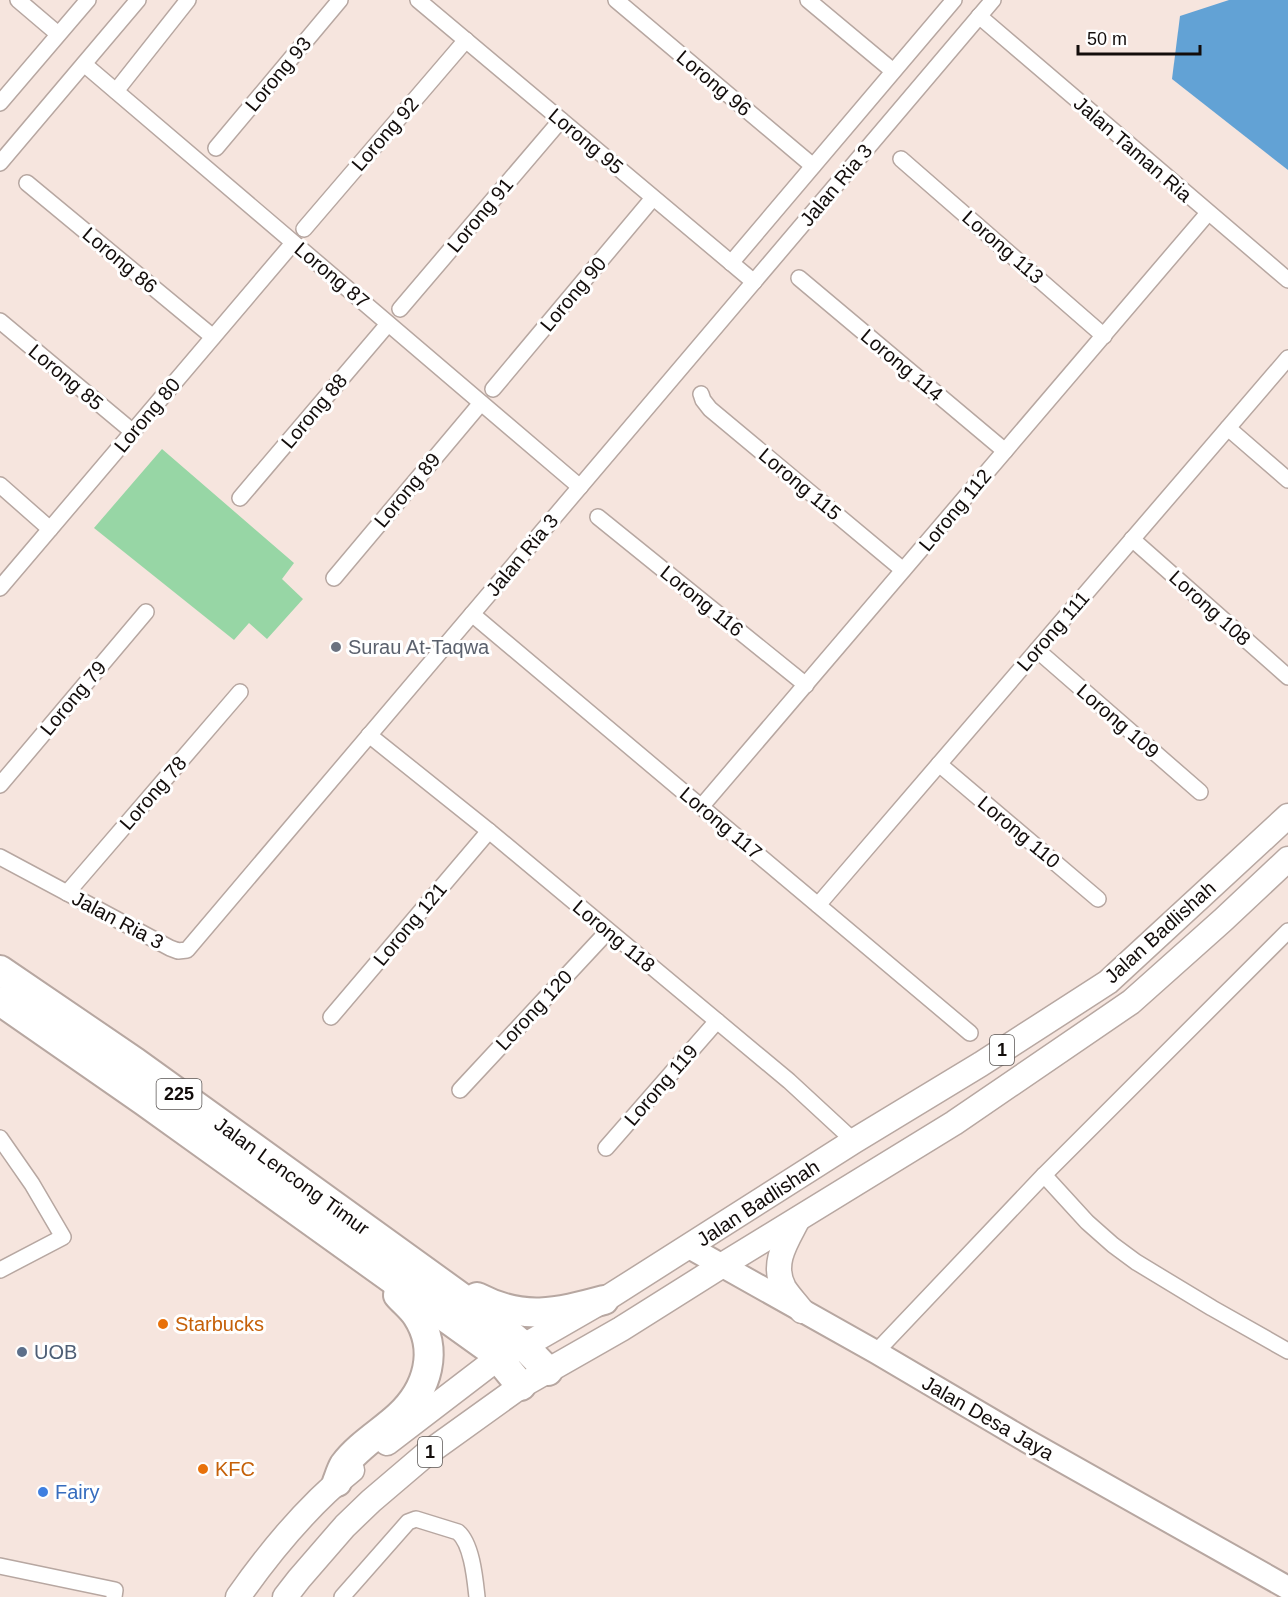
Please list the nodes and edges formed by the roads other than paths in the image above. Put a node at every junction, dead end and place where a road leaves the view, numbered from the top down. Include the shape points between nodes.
1 (18, 0) edge
2 (88, 0) edge
3 (138, 0) edge
4 (188, 0) edge
5 (340, 0) edge
6 (418, 0) edge
7 (616, 0) edge
8 (808, 0) edge
9 (954, 0) edge
10 (993, 0) edge
11 (979, 16) junction
12 (58, 34) junction
13 (466, 40) junction
14 (84, 64) junction
15 (893, 71) junction
16 (116, 91) junction
17 (0, 103) edge
18 (561, 120) junction
19 (216, 147) dead end
20 (902, 159) dead end
21 (0, 163) edge
22 (813, 166) junction
23 (27, 183) dead end
24 (653, 198) junction
25 (1208, 213) junction
26 (304, 229) dead end
27 (293, 243) junction
28 (731, 263) junction
29 (799, 278) dead end
30 (1288, 280) edge
31 (754, 282) junction
32 (400, 309) dead end
33 (0, 321) edge
34 (388, 324) junction
35 (1104, 336) junction
36 (213, 337) junction
37 (1288, 358) edge
38 (493, 389) dead end
39 (701, 394) dead end
40 (481, 403) junction
41 (1228, 428) junction
42 (133, 432) junction
43 (1005, 451) junction
44 (1288, 480) edge
45 (0, 485) edge
46 (579, 487) junction
47 (240, 498) dead end
48 (598, 517) dead end
49 (50, 529) junction
50 (1132, 539) junction
51 (903, 570) junction
52 (334, 578) dead end
53 (0, 588) edge
54 (146, 612) dead end
55 (472, 614) junction
56 (1037, 650) junction
57 (1288, 677) edge
58 (806, 685) junction
59 (240, 692) dead end
60 (369, 735) junction
61 (939, 764) junction
62 (0, 785) edge
63 (1200, 792) dead end
64 (701, 807) junction
65 (1288, 816) edge
66 (489, 831) junction
67 (0, 857) edge
68 (1288, 859) edge
69 (67, 893) junction
70 (1098, 900) dead end
71 (818, 905) junction
72 (608, 930) junction
73 (1288, 931) edge
74 (0, 970) edge
75 (0, 1001) edge
76 (332, 1017) dead end
77 (717, 1021) junction
78 (970, 1033) dead end
79 (460, 1090) dead end
80 (0, 1138) edge
81 (854, 1142) junction
82 (606, 1148) dead end
83 (1044, 1175) junction
84 (798, 1219) junction
85 (355, 1221) junction
86 (689, 1247) junction
87 (354, 1251) junction
88 (721, 1266) junction
89 (0, 1270) edge
90 (604, 1300) junction
91 (802, 1311) junction
92 (524, 1346) junction
93 (1288, 1351) edge
94 (876, 1352) junction
95 (498, 1358) junction
96 (548, 1371) junction
97 (521, 1386) junction
98 (337, 1482) junction
99 (0, 1566) edge
100 (1288, 1588) edge
101 (114, 1597) edge
102 (238, 1597) edge
103 (285, 1597) edge
104 (342, 1597) edge
105 (477, 1597) edge

1 - 12 street
2 - 12 street
3 - 14 street
4 - 16 street
5 - 19 street, Lorong 93
6 - 13 street, Lorong 95
7 - 22 street, Lorong 96
8 - 15 street
9 - 15 street
10 - 11 street, Jalan Ria 3
11 - 25 street, Jalan Taman Ria
11 - 31 street, Jalan Ria 3
12 - 17 street
13 - 18 street, Lorong 95
13 - 26 street, Lorong 92
14 - 16 street, Lorong 87
14 - 21 street
15 - 22 street
16 - 27 street, Lorong 87
18 - 24 street, Lorong 95
18 - 32 street, Lorong 91
20 - 35 street, Lorong 113
22 - 28 street
23 - 36 street, Lorong 86
24 - 28 street, Lorong 95
24 - 38 street, Lorong 90
25 - 30 street, Jalan Taman Ria
25 - 35 street, Lorong 112
27 - 34 street, Lorong 87
27 - 36 street, Lorong 80
28 - 31 street, Lorong 95
29 - 43 street, Lorong 114
31 - 46 street, Jalan Ria 3
33 - 42 street, Lorong 85
34 - 40 street, Lorong 87
34 - 47 street, Lorong 88
35 - 43 street, Lorong 112
36 - 42 street, Lorong 80
37 - 41 street, Lorong 111
39 - 51 street, Lorong 115 via 710,409
40 - 46 street, Lorong 87
40 - 52 street, Lorong 89
41 - 44 street
41 - 50 street, Lorong 111
42 - 49 street, Lorong 80
43 - 51 street, Lorong 112
45 - 49 street
46 - 55 street, Jalan Ria 3
48 - 58 street, Lorong 116
49 - 53 street, Lorong 80
50 - 56 street, Lorong 111
50 - 57 street, Lorong 108
51 - 58 street, Lorong 112
54 - 62 street, Lorong 79
55 - 60 street, Jalan Ria 3
55 - 64 street, Lorong 117
56 - 61 street, Lorong 111
56 - 63 street, Lorong 109
58 - 64 street, Lorong 112
59 - 69 street, Lorong 78
60 - 66 street, Lorong 118
60 - 69 street, Jalan Ria 3 via 187,950 170,948
61 - 70 street, Lorong 110
61 - 71 street, Lorong 111
64 - 71 street, Lorong 117
65 - 81 main road, Jalan Badlishah / 1 via 1108,982
66 - 72 street, Lorong 118
66 - 76 street, Lorong 121
67 - 69 street, Jalan Ria 3
68 - 84 main road, Jalan Badlishah / 1 via 1131,1002 954,1123
71 - 78 street, Lorong 117
72 - 77 street, Lorong 118
72 - 79 street, Lorong 120
73 - 83 street
74 - 85 highway, Jalan Lencong Timur / 225
75 - 87 highway, Jalan Lencong Timur / 225
77 - 81 street, Lorong 118
77 - 82 street, Lorong 119
80 - 89 street via 63,1237
81 - 86 main road, Jalan Badlishah / 1
83 - 93 street via 1087,1222 1136,1262
83 - 94 street
84 - 88 main road, Jalan Badlishah / 1
84 - 91 main road via 779,1261 784,1287
85 - 90 highway via 478,1298 501,1308 540,1313 565,1311
85 - 92 highway, Jalan Lencong Timur / 225
86 - 88 street, Jalan Desa Jaya
86 - 90 main road, Jalan Badlishah / 1
87 - 95 highway, Jalan Lencong Timur / 225
87 - 98 highway via 416,1314 425,1330 429,1361 425,1378 401,1415 364,1444 343,1466
88 - 91 street, Jalan Desa Jaya
88 - 96 main road, Jalan Badlishah / 1
90 - 92 main road, Jalan Badlishah / 1
91 - 94 street, Jalan Desa Jaya
92 - 95 main road, Jalan Badlishah / 1
92 - 96 highway, Jalan Lencong Timur / 225
94 - 100 street, Jalan Desa Jaya via 1027,1442
95 - 97 highway, Jalan Lencong Timur / 225
95 - 98 main road, Jalan Badlishah / 1
96 - 97 main road, Jalan Badlishah / 1
97 - 103 main road, Jalan Badlishah / 1 via 425,1455 371,1501
98 - 102 main road, Jalan Badlishah / 1 via 276,1545
99 - 101 street via 115,1590
104 - 105 street via 408,1522 416,1519 464,1537

